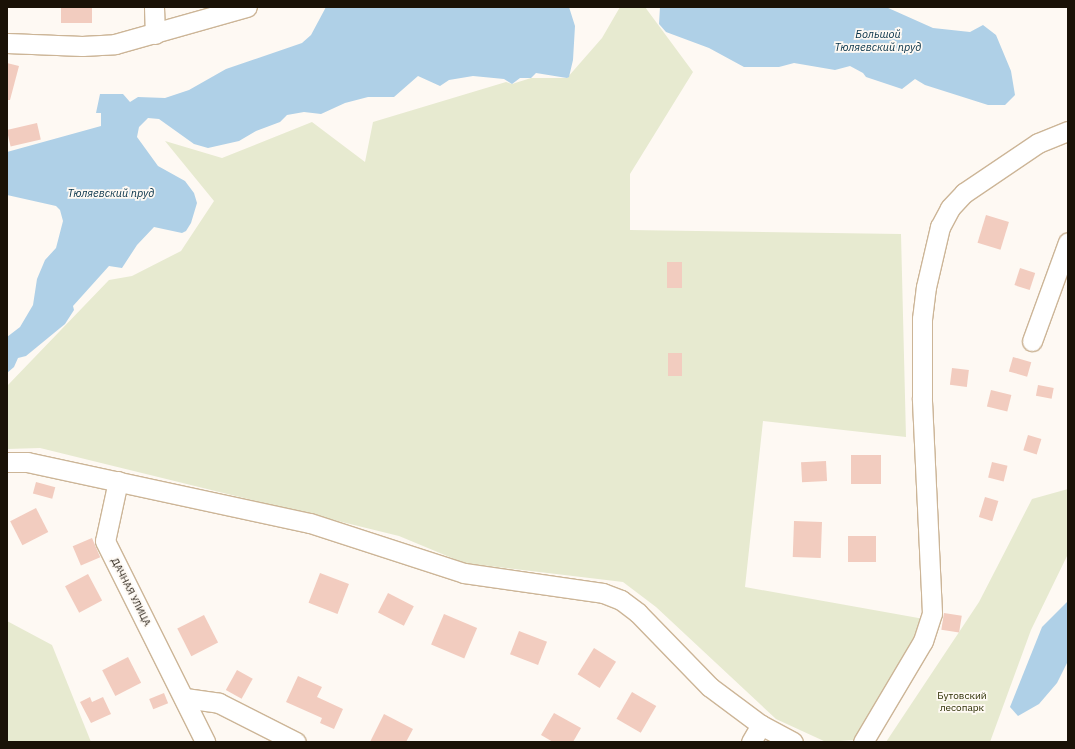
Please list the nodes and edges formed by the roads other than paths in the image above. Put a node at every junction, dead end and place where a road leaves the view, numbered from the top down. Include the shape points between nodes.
1 (154, 7) edge
2 (247, 7) edge
3 (155, 34) junction
4 (7, 43) edge
5 (1068, 131) edge
6 (1068, 242) edge
7 (1032, 340) dead end
8 (7, 462) edge
9 (118, 481) junction
10 (185, 698) junction
11 (761, 726) junction
12 (205, 742) edge
13 (296, 742) edge
14 (751, 742) edge
15 (793, 742) edge
16 (863, 742) edge

1 - 3 street
2 - 3 street
3 - 4 street via 115,44 82,46
5 - 16 street via 1038,143 964,193 950,208 940,228 926,287 922,320 922,397 932,613 923,641
6 - 7 street
8 - 9 street via 27,462
9 - 10 street, ДАЧНАЯ УЛИЦА via 105,540
9 - 11 street via 310,523 464,573 603,593 621,600 638,613 710,687
10 - 12 street, ДАЧНАЯ УЛИЦА
10 - 13 street via 219,703
11 - 14 street
11 - 15 street

